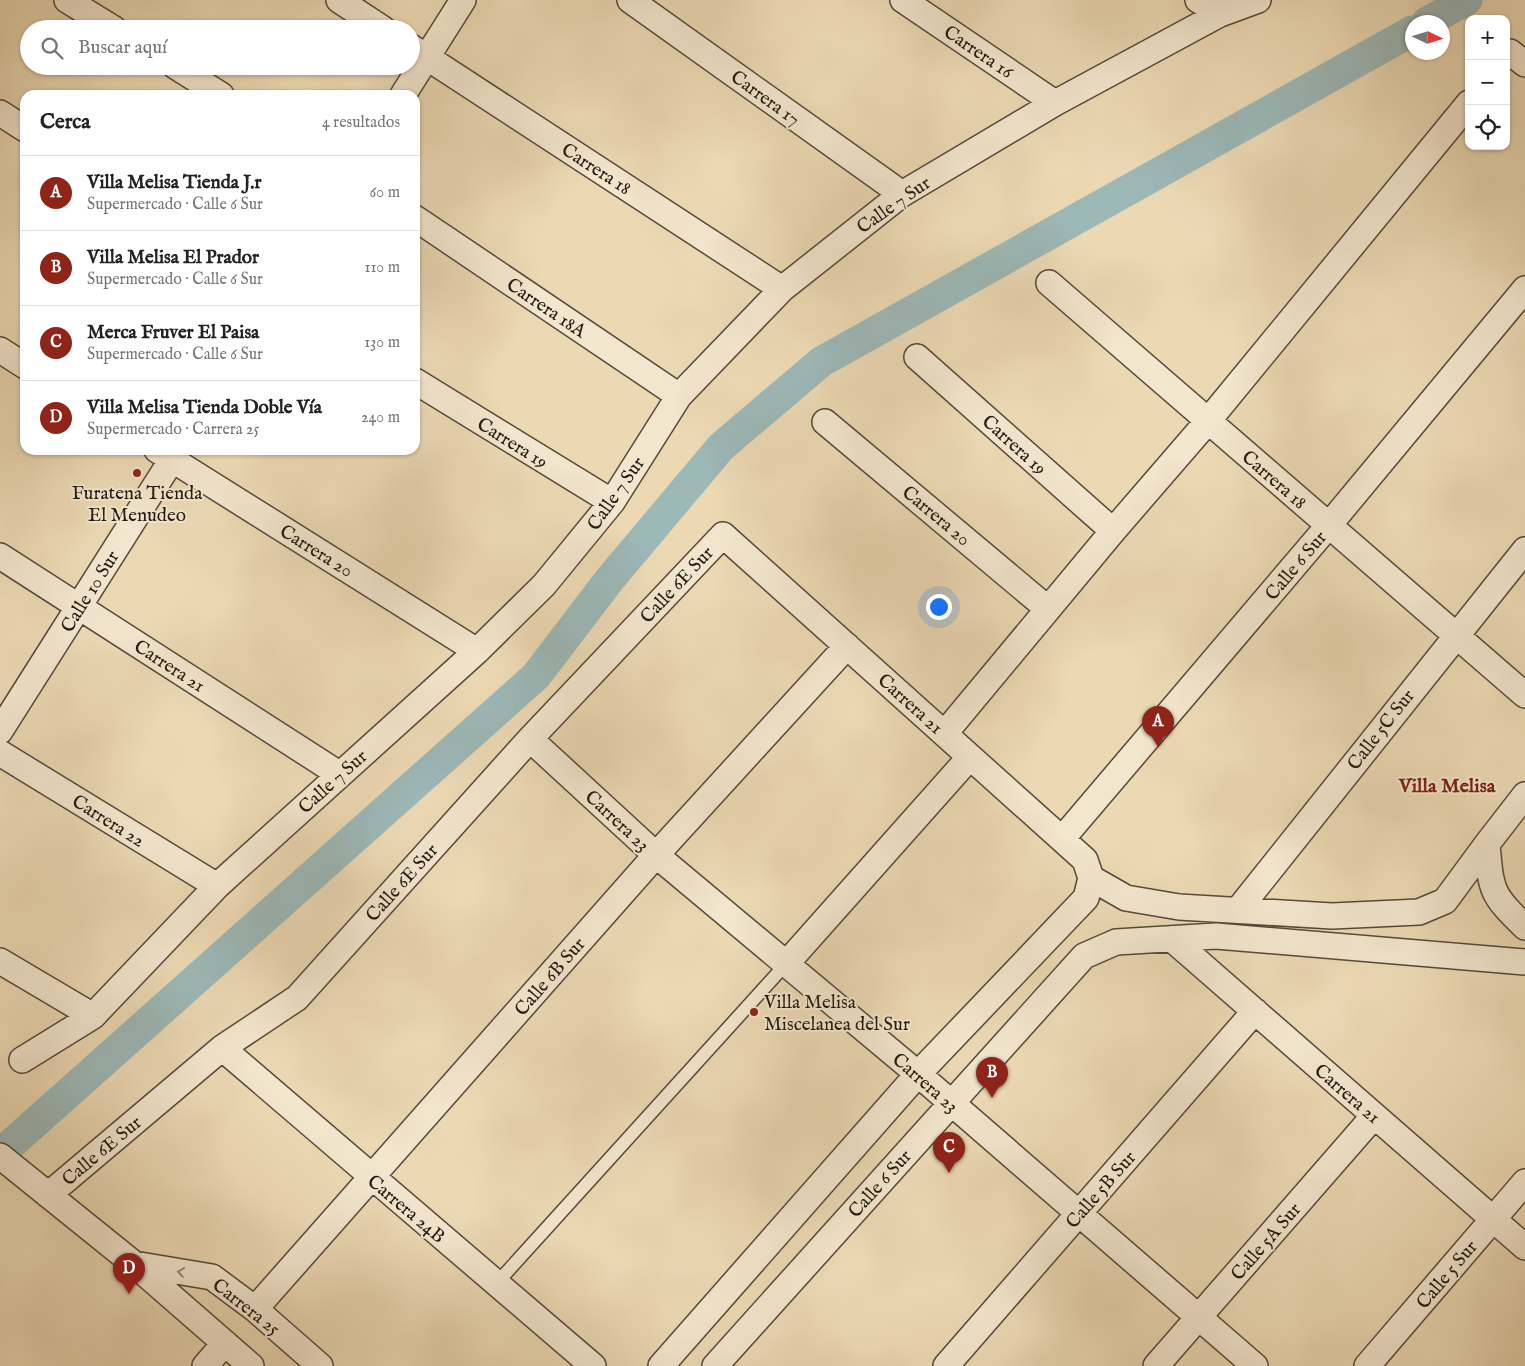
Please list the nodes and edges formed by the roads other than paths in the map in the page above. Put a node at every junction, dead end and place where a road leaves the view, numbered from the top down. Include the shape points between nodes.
1 (67, 0) edge
2 (339, 0) edge
3 (463, 0) edge
4 (630, 0) edge
5 (903, 0) edge
6 (1198, 0) edge
7 (1258, 0) edge
8 (1220, 14) junction
9 (99, 20) edge
10 (369, 20) edge
11 (420, 51) edge
12 (420, 53) edge
13 (189, 75) edge
14 (410, 75) edge
15 (213, 90) edge
16 (405, 90) edge
17 (1055, 103) junction
18 (1467, 105) edge
19 (0, 113) edge
20 (20, 126) edge
21 (902, 194) junction
22 (420, 221) edge
23 (1049, 283) dead end
24 (782, 289) junction
25 (1525, 289) edge
26 (0, 350) edge
27 (918, 357) dead end
28 (20, 363) edge
29 (420, 384) edge
30 (679, 396) junction
31 (1208, 421) junction
32 (825, 422) dead end
33 (168, 455) edge
34 (172, 455) edge
35 (612, 502) junction
36 (1329, 526) junction
37 (1113, 532) junction
38 (723, 535) joint
39 (1525, 550) edge
40 (0, 556) edge
41 (79, 606) junction
42 (1048, 609) junction
43 (1455, 635) junction
44 (848, 646) junction
45 (477, 651) junction
46 (1525, 695) edge
47 (0, 731) edge
48 (945, 733) junction
49 (530, 739) junction
50 (0, 753) edge
51 (970, 757) junction
52 (339, 774) junction
53 (1525, 795) edge
54 (1062, 839) junction
55 (1487, 844) junction
56 (656, 855) junction
57 (1091, 878) junction
58 (217, 886) junction
59 (1238, 910) junction
60 (1525, 927) edge
61 (1172, 939) junction
62 (1519, 958) edge
63 (0, 961) edge
64 (786, 964) junction
65 (1254, 1012) junction
66 (93, 1016) junction
67 (222, 1048) junction
68 (22, 1060) dead end
69 (918, 1074) junction
70 (950, 1104) junction
71 (1374, 1116) junction
72 (0, 1156) edge
73 (372, 1178) junction
74 (1525, 1182) edge
75 (42, 1190) junction
76 (1078, 1214) junction
77 (1492, 1219) junction
78 (1525, 1247) edge
79 (134, 1264) junction
80 (496, 1284) junction
81 (255, 1309) junction
82 (1199, 1317) junction
83 (225, 1343) junction
84 (205, 1366) edge
85 (251, 1366) edge
86 (320, 1366) edge
87 (593, 1366) edge
88 (661, 1366) edge
89 (715, 1366) edge
90 (946, 1366) edge
91 (1156, 1366) edge
92 (1255, 1366) edge
93 (1367, 1366) edge

1 - 9 street
2 - 10 street
3 - 11 street
4 - 21 street, Carrera 17
5 - 17 street, Carrera 16
6 - 8 street
7 - 8 street, Calle 7 Sur
8 - 17 street, Calle 7 Sur
12 - 24 street, Carrera 18
13 - 15 street
14 - 16 street
17 - 21 street, Calle 7 Sur
18 - 31 street
19 - 20 street
21 - 24 street, Calle 7 Sur
22 - 30 street, Carrera 18A
23 - 31 street, Carrera 18
24 - 30 street, Calle 7 Sur
25 - 36 street, Calle 6 Sur
26 - 28 street
27 - 37 street, Carrera 19
29 - 35 street, Carrera 19
30 - 35 street, Calle 7 Sur
31 - 36 street, Carrera 18
31 - 37 street
32 - 42 street, Carrera 20
33 - 41 street, Calle 10 Sur
34 - 45 street, Carrera 20
35 - 45 street, Calle 7 Sur via 544,585
36 - 43 street, Carrera 18
36 - 54 street, Calle 6 Sur
37 - 42 street
38 - 44 street, Carrera 21
38 - 49 street, Calle 6E Sur
39 - 43 street, Calle 5C Sur
40 - 41 street, Carrera 21
41 - 47 street, Calle 10 Sur
41 - 52 street, Carrera 21
42 - 48 street
43 - 46 street, Carrera 18
43 - 59 street, Calle 5C Sur
44 - 48 street, Carrera 21
44 - 56 street, Calle 6B Sur
45 - 52 street, Calle 7 Sur
48 - 51 street, Carrera 21
49 - 56 street, Carrera 23
49 - 67 street, Calle 6E Sur via 297,998
50 - 58 street, Carrera 22
51 - 54 street, Carrera 21
51 - 64 street
52 - 58 street, Calle 7 Sur
53 - 55 street
54 - 57 street, Carrera 21 via 1085,860
55 - 59 street via 1445,901 1419,912 1332,916
55 - 60 street via 1490,883 1501,903
56 - 64 street, Carrera 23
56 - 73 street, Calle 6B Sur
57 - 59 street via 1126,898 1179,907
57 - 69 street via 1086,898
58 - 66 street, Calle 7 Sur
61 - 62 street via 1216,936
61 - 65 street, Carrera 21
61 - 70 street, Calle 6 Sur via 1116,942 1084,956
63 - 66 street
64 - 69 street, Carrera 23
64 - 80 lane
65 - 71 street, Carrera 21
65 - 76 street, Calle 5B Sur
66 - 68 street, Calle 7 Sur
67 - 73 street, Carrera 24B
67 - 75 street, Calle 6E Sur
69 - 70 street, Carrera 23
69 - 88 street
70 - 76 street, Carrera 23
70 - 89 street, Calle 6 Sur
71 - 77 street, Carrera 21
71 - 82 street, Calle 5A Sur
72 - 75 street, Carrera 25
73 - 80 street, Carrera 24B
73 - 81 street, Calle 6B Sur
74 - 77 street, Calle 5 Sur
75 - 79 street, Carrera 25
76 - 82 street, Carrera 23
76 - 90 street, Calle 5B Sur
77 - 78 street, Carrera 21
77 - 93 street, Calle 5 Sur
81 -> 79 street, Carrera 25 via 212,1277
79 - 83 street, Carrera 25
80 - 87 street, Carrera 24B
81 - 86 street, Carrera 25
82 - 91 street, Calle 5A Sur
82 - 92 street, Carrera 23
83 - 84 street
83 - 85 street, Carrera 25

